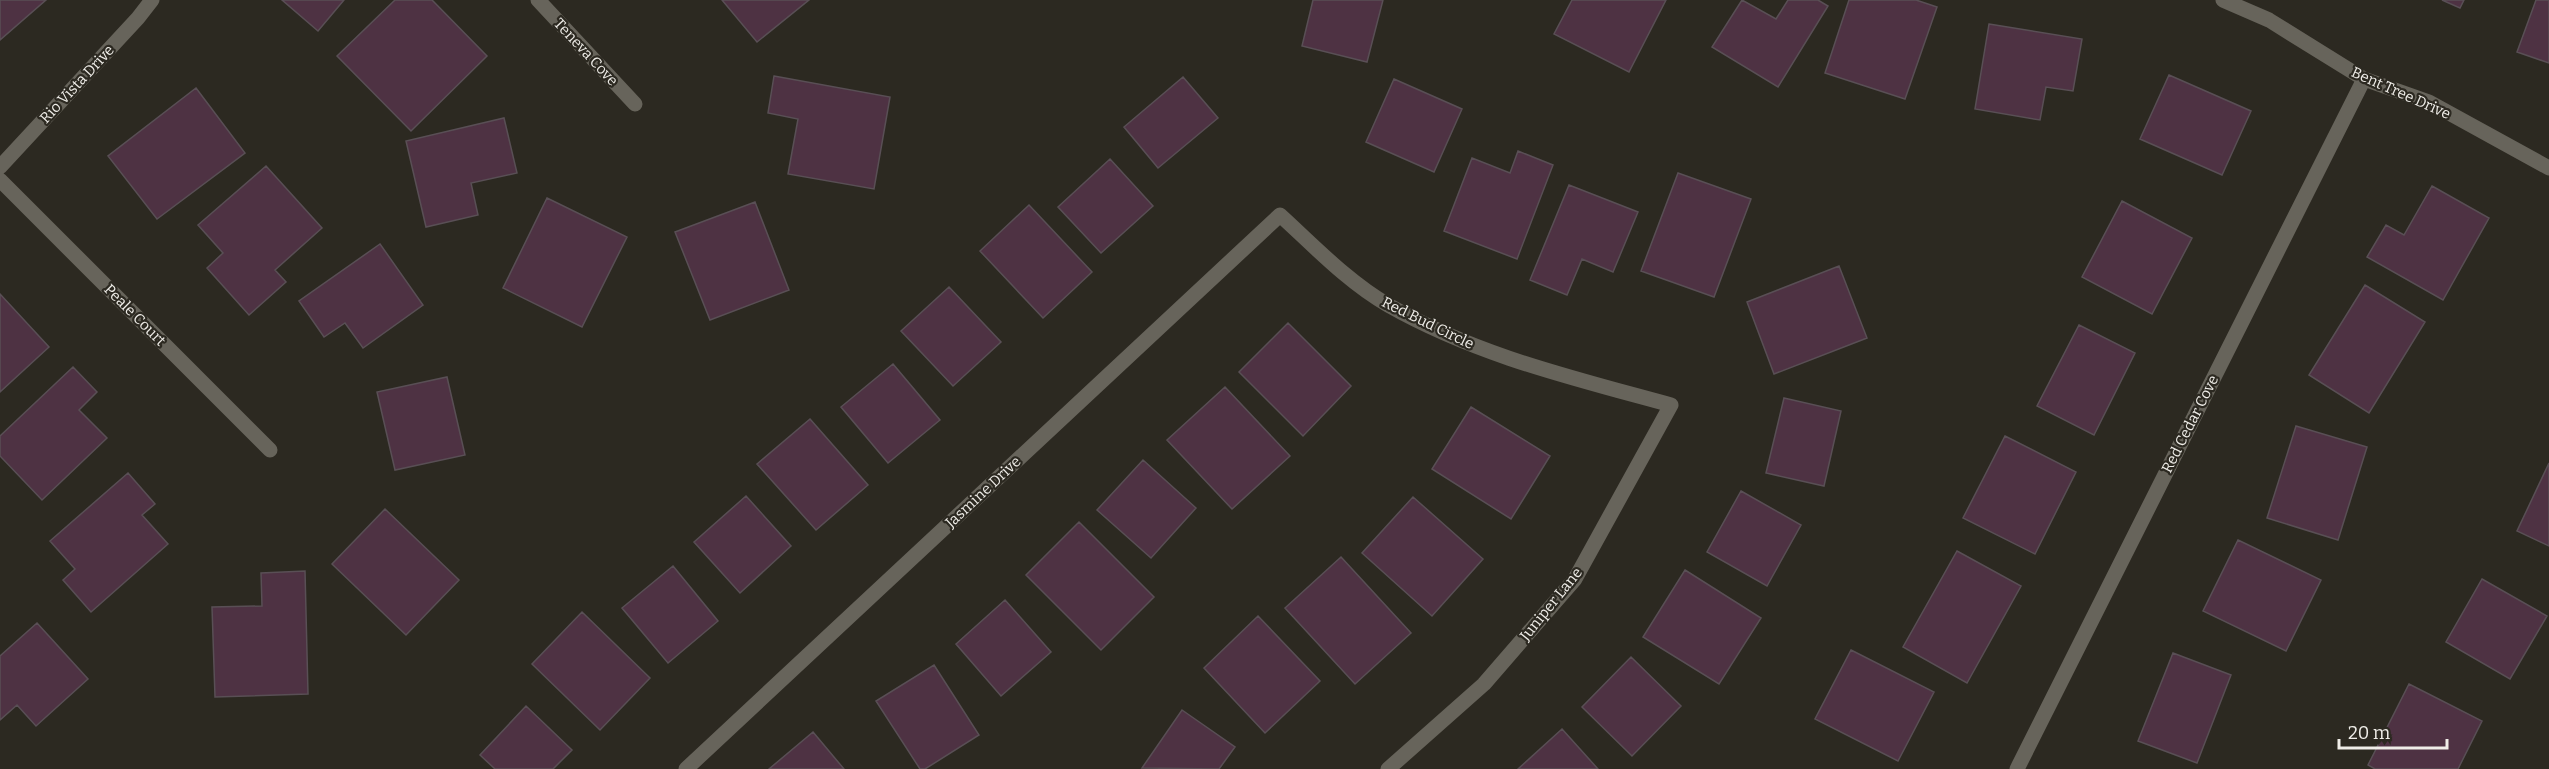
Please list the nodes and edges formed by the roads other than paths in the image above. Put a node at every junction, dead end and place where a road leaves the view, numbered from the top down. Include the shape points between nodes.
1 (152, 0) edge
2 (538, 0) edge
3 (2223, 0) edge
4 (2364, 79) junction
5 (635, 104) dead end
6 (0, 167) edge
7 (2549, 168) edge
8 (0, 180) edge
9 (1280, 215) joint
10 (1671, 405) joint
11 (270, 450) dead end
12 (686, 769) edge
13 (1388, 769) edge
14 (2017, 769) edge

1 - 6 street, Rio Vista Drive
2 - 5 street, Teneva Cove
3 - 4 street, Bent Tree Drive via 2269,20
4 - 7 street, Bent Tree Drive via 2429,102
4 - 14 street, Red Cedar Cove
8 - 11 street, Peale Court
9 - 10 street, Red Bud Circle via 1348,277 1387,304 1460,342
9 - 12 street, Jasmine Drive
10 - 13 street, Juniper Lane via 1575,579 1484,684

